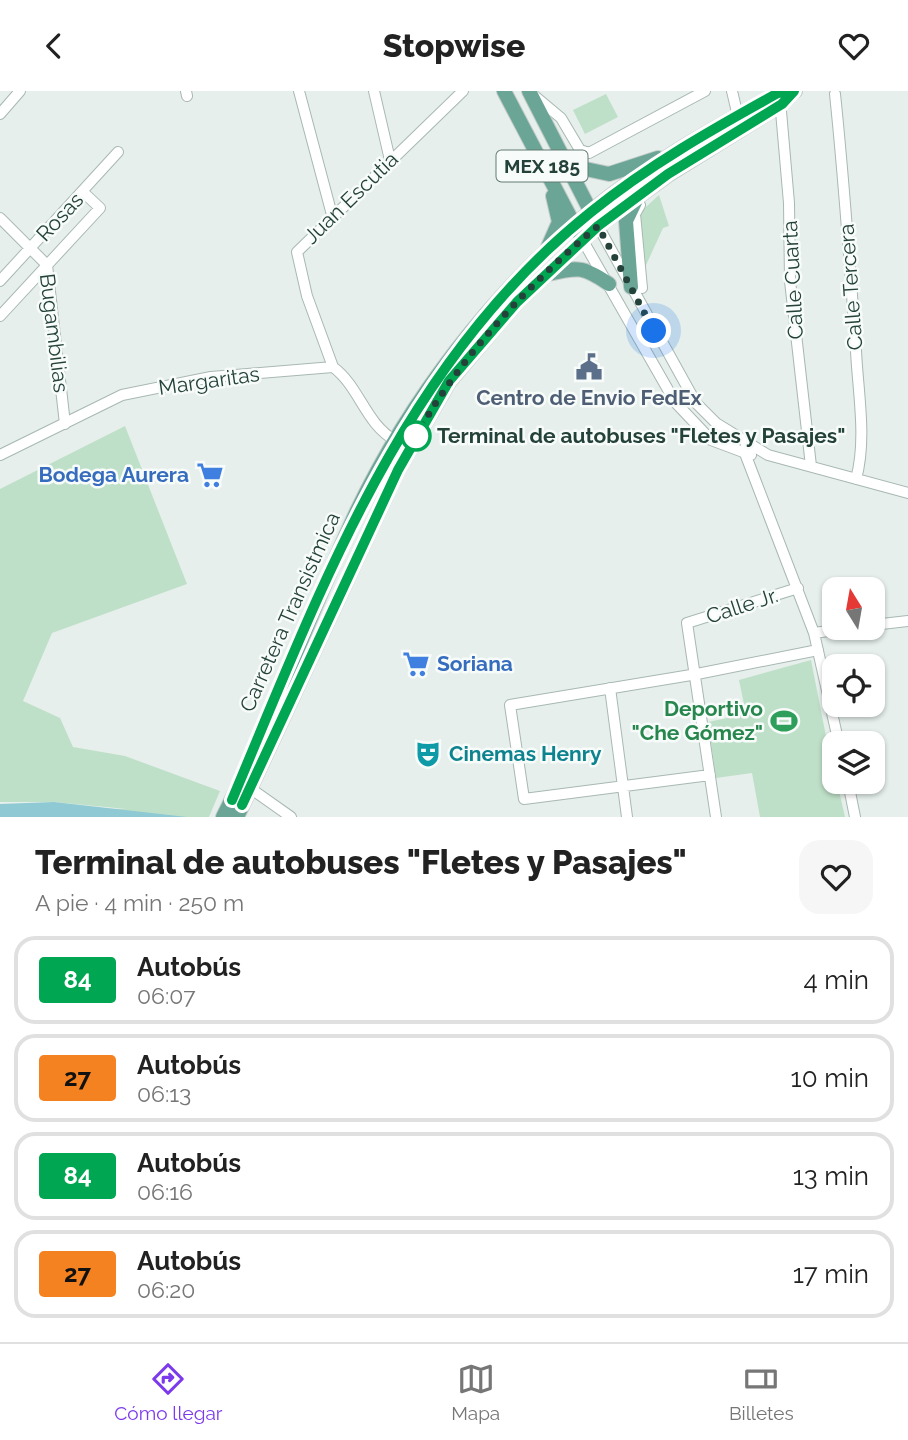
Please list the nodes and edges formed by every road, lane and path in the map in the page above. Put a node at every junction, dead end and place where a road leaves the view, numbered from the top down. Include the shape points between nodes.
1 (20, 91) edge
2 (299, 91) edge
3 (374, 91) edge
4 (463, 91) edge
5 (528, 91) edge
6 (705, 91) edge
7 (733, 91) edge
8 (795, 91) edge
9 (837, 92) edge
10 (506, 96) edge
11 (780, 99) junction
12 (0, 114) edge
13 (737, 116) junction
14 (743, 130) junction
15 (118, 152) dead end
16 (669, 155) junction
17 (390, 160) junction
18 (567, 165) junction
19 (548, 178) junction
20 (650, 188) junction
21 (83, 193) junction
22 (637, 198) junction
23 (591, 212) junction
24 (332, 215) junction
25 (0, 218) edge
26 (575, 226) junction
27 (598, 226) junction
28 (582, 239) junction
29 (32, 247) junction
30 (544, 255) junction
31 (47, 265) junction
32 (547, 274) junction
33 (0, 281) edge
34 (609, 284) junction
35 (637, 287) junction
36 (0, 316) edge
37 (333, 367) junction
38 (65, 424) junction
39 (396, 441) junction
40 (746, 443) junction
41 (0, 455) edge
42 (768, 455) junction
43 (746, 456) junction
44 (811, 466) junction
45 (856, 479) junction
46 (908, 493) edge
47 (797, 588) junction
48 (908, 621) edge
49 (886, 624) edge
50 (822, 632) edge
51 (814, 633) junction
52 (818, 650) junction
53 (697, 674) junction
54 (610, 688) junction
55 (836, 731) edge
56 (710, 775) junction
57 (623, 787) junction
58 (250, 788) junction
59 (850, 794) edge
60 (237, 807) edge
61 (223, 817) edge
62 (291, 817) edge
63 (627, 817) edge
64 (716, 817) edge
65 (855, 817) edge

1 - 12 street
2 - 24 street
3 - 17 street
4 - 17 street, Juan Escutia
5 - 6 street via 553,110 580,150 589,153
5 - 10 street
5 - 18 main road, MEX 185
7 - 13 street
8 - 11 main road, Carretera Transistmica / MEX 185
9 - 45 street, Calle Tercera via 862,458
10 - 19 main road, MEX 185
11 - 13 main road, Carretera Transistmica / MEX 185
11 - 14 main road, Carretera Transistmica / MEX 185
11 - 44 street, Calle Cuarta via 790,281
13 - 14 street
13 - 16 main road, Carretera Transistmica / MEX 185
14 - 20 main road, Carretera Transistmica / MEX 185
15 - 21 street, Rosas
16 - 18 main road via 609,174
16 - 23 main road, Carretera Transistmica / MEX 185
17 - 24 street, Juan Escutia
18 - 23 main road, MEX 185
19 - 26 main road, MEX 185
19 - 30 main road via 559,222
20 - 22 main road, Carretera Transistmica / MEX 185
20 - 35 street via 635,214
21 - 29 street, Rosas
21 - 31 street, Rosas via 100,208
22 - 27 main road, Carretera Transistmica / MEX 185
22 - 35 main road via 626,221
23 - 26 main road, Carretera Transistmica / MEX 185
23 - 27 main road, MEX 185
24 - 37 street, Juan Escutia via 296,257
25 - 29 street, Bugambilias
26 - 28 main road, MEX 185
26 - 30 main road, Carretera Transistmica / MEX 185
27 - 28 main road, Carretera Transistmica / MEX 185
27 - 35 street
28 - 32 main road, Carretera Transistmica / MEX 185
28 - 34 street
29 - 31 street, Bugambilias
29 - 33 street, Rosas
30 - 39 main road, Carretera Transistmica / MEX 185 via 467,337
31 - 36 street, Rosas
31 - 38 street, Bugambilias
32 - 34 main road via 576,267
32 - 58 main road, Carretera Transistmica / MEX 185 via 517,302 433,405 398,470
34 - 43 street via 675,402 710,440
35 - 40 street via 696,403
37 - 38 street, Margaritas via 211,377 122,395
37 - 39 street via 344,375 382,434
38 - 41 street, Margaritas
39 - 60 main road, Carretera Transistmica / MEX 185 via 358,509
40 - 42 street
40 - 43 street
42 - 43 street
42 - 44 street
43 - 47 street
44 - 45 street
45 - 46 street
47 - 51 street
47 - 53 street, Calle Jr. via 687,623
48 - 49 street
50 - 51 street
51 - 52 street
52 - 53 street
52 - 55 street
53 - 54 street
53 - 56 street
54 - 57 street
54 - 57 street via 510,705 524,799
56 - 57 street
56 - 64 street
57 - 63 street
58 - 60 main road, Carretera Transistmica / MEX 185
58 - 62 street
59 - 65 street
60 - 61 main road, MEX 185

